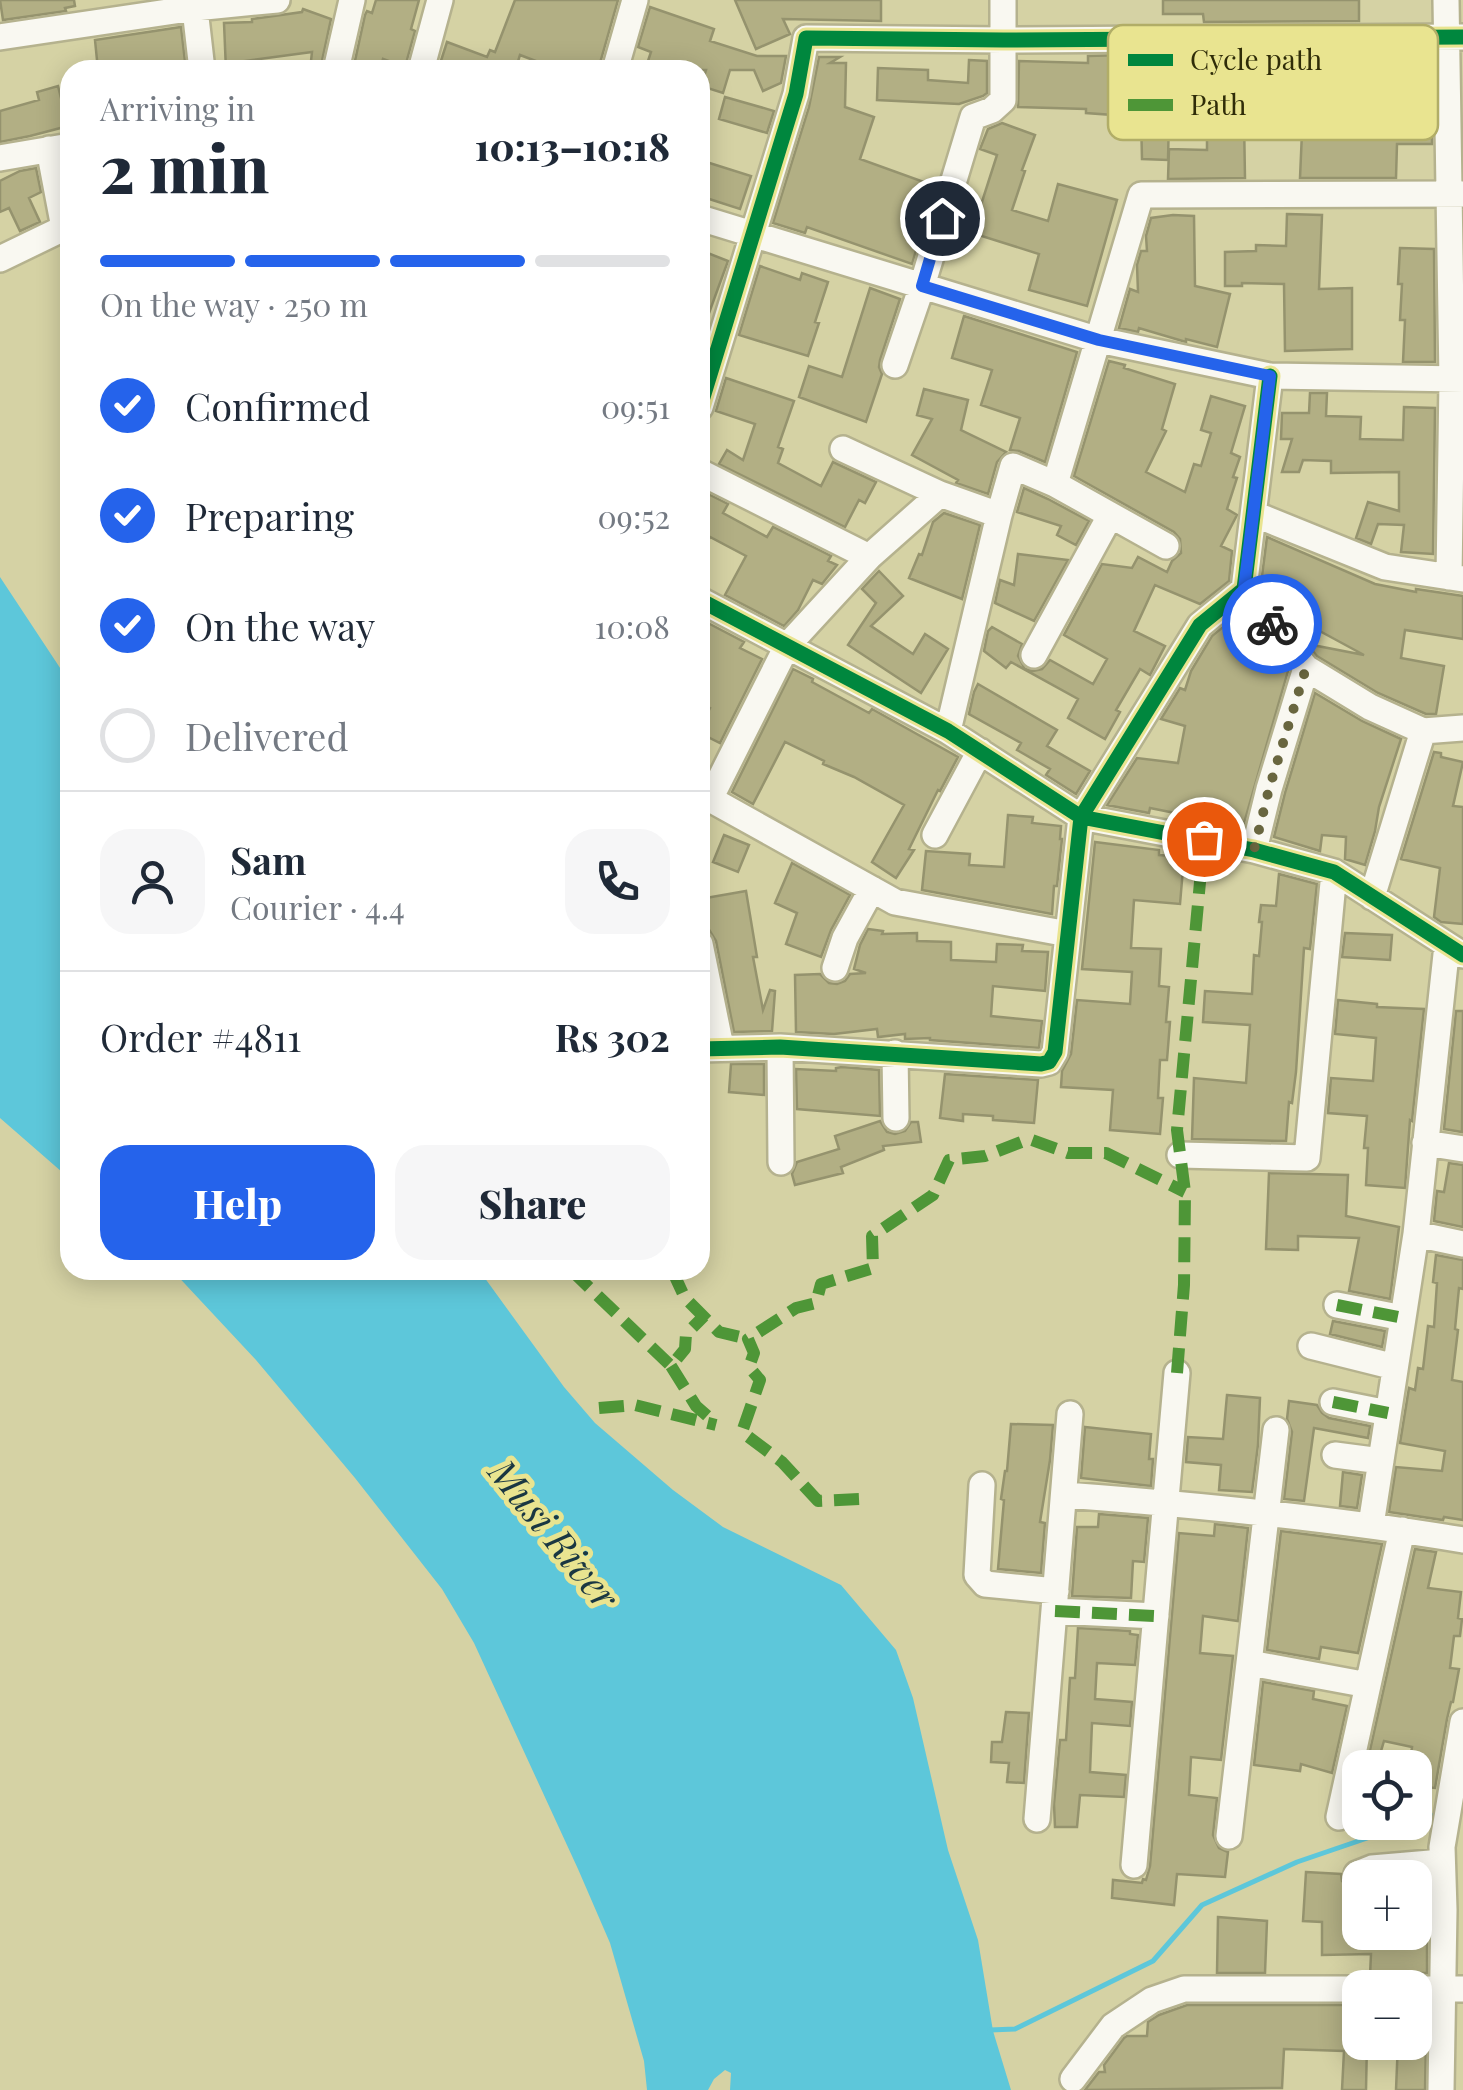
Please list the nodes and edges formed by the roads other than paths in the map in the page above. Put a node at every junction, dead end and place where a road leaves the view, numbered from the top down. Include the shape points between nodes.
1 (277, 0) edge
2 (352, 0) edge
3 (440, 0) edge
4 (635, 0) edge
5 (1002, 0) edge
6 (1446, 0) edge
7 (194, 4) edge
8 (0, 37) edge
9 (1454, 37) edge
10 (1108, 39) edge
11 (1003, 40) junction
12 (201, 60) edge
13 (338, 60) edge
14 (424, 60) edge
15 (618, 60) edge
16 (60, 148) edge
17 (0, 158) edge
18 (1456, 194) edge
19 (710, 221) edge
20 (60, 230) edge
21 (752, 234) junction
22 (0, 258) edge
23 (922, 286) junction
24 (1099, 340) junction
25 (896, 365) dead end
26 (710, 374) edge
27 (1270, 376) junction
28 (1457, 380) edge
29 (842, 449) dead end
30 (710, 477) edge
31 (1055, 484) junction
32 (940, 494) junction
33 (999, 514) junction
34 (1254, 514) junction
35 (1110, 516) junction
36 (1166, 546) dead end
37 (868, 558) junction
38 (1456, 578) edge
39 (1244, 589) junction
40 (710, 609) edge
41 (787, 646) junction
42 (1034, 655) dead end
43 (1306, 668) junction
44 (1463, 728) edge
45 (1423, 730) junction
46 (948, 731) junction
47 (980, 751) junction
48 (1081, 817) junction
49 (935, 835) dead end
50 (1254, 850) junction
51 (1334, 872) junction
52 (872, 890) junction
53 (1372, 896) junction
54 (1068, 934) junction
55 (1455, 950) edge
56 (834, 968) dead end
57 (780, 1046) junction
58 (710, 1048) edge
59 (895, 1053) junction
60 (896, 1118) dead end
61 (1424, 1143) junction
62 (1463, 1149) edge
63 (1180, 1156) dead end
64 (781, 1162) dead end
65 (1416, 1234) junction
66 (1463, 1244) edge
67 (1337, 1305) dead end
68 (1403, 1318) junction
69 (1311, 1346) dead end
70 (1395, 1367) junction
71 (1177, 1372) dead end
72 (1332, 1402) dead end
73 (1388, 1413) junction
74 (1070, 1414) dead end
75 (1276, 1430) dead end
76 (1335, 1455) dead end
77 (1381, 1460) junction
78 (982, 1485) dead end
79 (1065, 1495) junction
80 (1166, 1502) junction
81 (1266, 1514) junction
82 (1371, 1525) junction
83 (1402, 1530) junction
84 (1463, 1540) edge
85 (1055, 1601) junction
86 (1156, 1616) junction
87 (1250, 1663) junction
88 (1368, 1685) junction
89 (1463, 1722) edge
90 (1339, 1817) dead end
91 (1037, 1819) dead end
92 (1229, 1836) dead end
93 (1442, 1855) junction
94 (1415, 1860) edge
95 (1134, 1865) dead end
96 (1342, 1989) edge
97 (1453, 1989) edge
98 (1073, 2080) dead end
99 (1441, 2090) edge

1 - 7 street
2 - 13 street
3 - 14 street
4 - 15 street
5 - 11 street
6 - 9 street
7 - 8 street
7 - 12 street
9 - 18 street
10 - 11 street
11 - 21 street via 806,38 796,94
11 - 23 street via 1004,100 973,117
16 - 17 street
18 - 24 street via 1140,194
18 - 28 street
19 - 21 street
20 - 22 street
21 - 23 street
21 - 26 street
23 - 24 street
23 - 25 street
24 - 27 street
24 - 31 street
27 - 28 street
27 - 34 street
28 - 38 street
29 - 32 street
30 - 37 street
31 - 33 street via 1013,466
31 - 35 street
32 - 33 street
32 - 37 street
33 - 46 street
34 - 38 street via 1385,567
34 - 39 street
35 - 36 street
35 - 42 street
37 - 41 street
39 - 43 street
39 - 48 street via 1200,625
40 - 41 street
41 - 46 street
41 - 52 street via 710,798
43 - 45 street
43 - 50 street
44 - 45 street
45 - 53 street
46 - 47 street
47 - 48 street
47 - 49 street
48 - 50 street
48 - 54 street
50 - 51 street
51 - 53 street
51 - 63 street via 1307,1158
52 - 54 street via 894,902
52 - 56 street
53 - 55 street
54 - 59 street via 1049,1062
55 - 61 street
57 - 58 street
57 - 59 street
57 - 64 street
59 - 60 street
61 - 62 street
61 - 65 street
65 - 66 street
65 - 68 street
67 - 68 street
68 - 70 street
69 - 70 street
70 - 73 street
71 - 80 street
72 - 73 street
73 - 77 street
74 - 79 street
75 - 81 street
76 - 77 street
77 - 82 street
78 - 85 street via 979,1580
79 - 80 street
79 - 85 street
80 - 81 street
80 - 86 street
81 - 82 street
81 - 87 street
82 - 83 street
83 - 84 street
83 - 88 street
85 - 86 street
85 - 91 street
86 - 95 street
87 - 88 street
87 - 92 street
88 - 90 street
89 - 93 street
93 - 94 street
93 - 97 street
96 - 98 street via 1184,1989 1152,2000 1113,2026
97 - 99 street

